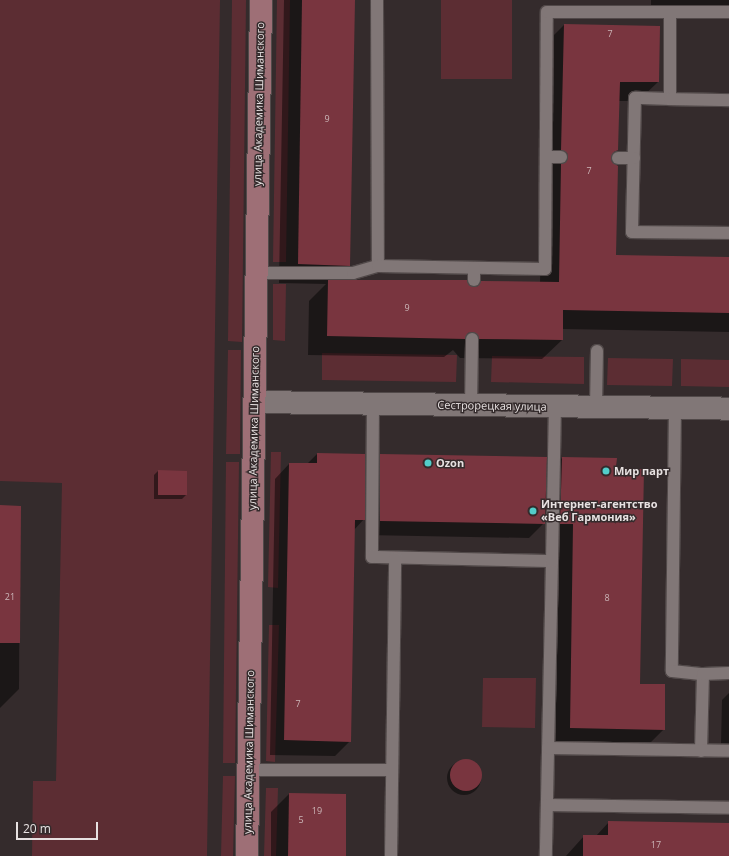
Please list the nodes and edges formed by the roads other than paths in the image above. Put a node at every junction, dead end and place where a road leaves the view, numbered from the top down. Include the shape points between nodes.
1 (261, 0) edge
2 (377, 0) edge
3 (547, 6) edge
4 (610, 6) edge
5 (670, 12) junction
6 (729, 12) edge
7 (670, 99) junction
8 (729, 100) edge
9 (546, 157) junction
10 (561, 157) dead end
11 (618, 158) dead end
12 (634, 158) junction
13 (729, 233) edge
14 (378, 266) junction
15 (474, 268) junction
16 (257, 273) junction
17 (474, 280) dead end
18 (472, 339) dead end
19 (597, 351) dead end
20 (255, 402) junction
21 (373, 404) junction
22 (471, 406) junction
23 (555, 407) junction
24 (596, 407) junction
25 (675, 408) junction
26 (729, 409) edge
27 (395, 558) junction
28 (552, 561) junction
29 (729, 673) edge
30 (703, 674) junction
31 (548, 748) junction
32 (701, 751) junction
33 (729, 751) edge
34 (248, 770) junction
35 (392, 770) junction
36 (547, 805) junction
37 (729, 808) edge
38 (247, 856) edge
39 (391, 856) edge
40 (546, 856) edge

1 - 16 street, улица Академика Шиманского
2 - 14 lane
3 - 4 lane
3 - 9 lane
4 - 5 lane
5 - 6 lane
5 - 7 lane
7 - 8 lane
7 - 12 lane via 635,98
9 - 10 lane
9 - 15 lane via 545,269
11 - 12 lane
12 - 13 lane via 632,232
14 - 15 lane
14 - 16 lane via 353,274
15 - 17 lane
16 - 20 street, улица Академика Шиманского
18 - 22 lane
19 - 24 lane
20 - 21 street, Сестрорецкая улица
20 - 34 street, улица Академика Шиманского
21 - 22 street, Сестрорецкая улица
21 - 27 lane via 372,557
22 - 23 street, Сестрорецкая улица
23 - 24 street, Сестрорецкая улица
23 - 28 lane
24 - 25 street, Сестрорецкая улица
25 - 26 street, Сестрорецкая улица
25 - 30 lane via 672,671
27 - 28 lane
27 - 35 lane
28 - 31 lane
29 - 30 lane
30 - 32 lane
31 - 32 lane
31 - 36 lane
32 - 33 lane
34 - 35 lane
34 - 38 street, улица Академика Шиманского
35 - 39 lane
36 - 37 lane
36 - 40 lane

